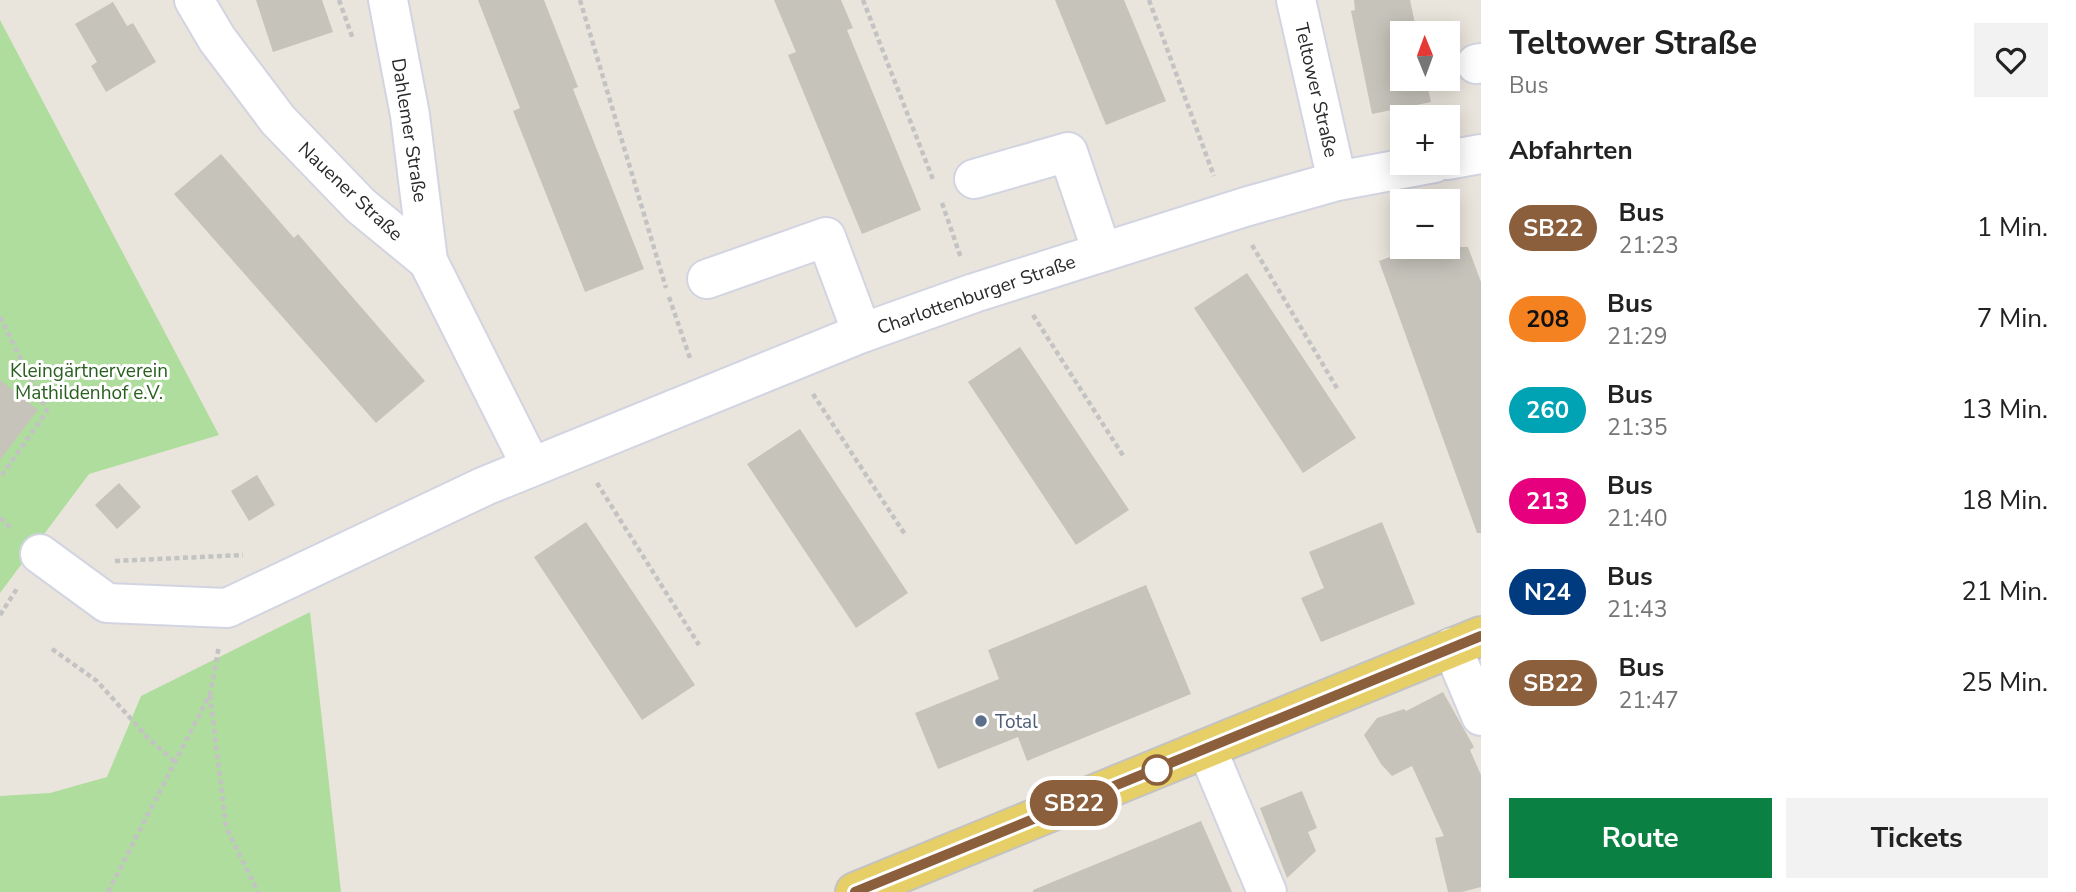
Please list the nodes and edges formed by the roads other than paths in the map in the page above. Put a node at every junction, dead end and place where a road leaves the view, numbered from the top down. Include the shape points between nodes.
1 (194, 0) edge
2 (388, 0) edge
3 (1296, 0) edge
4 (1481, 154) edge
5 (1460, 158) edge
6 (1390, 171) edge
7 (974, 179) dead end
8 (1337, 181) junction
9 (1102, 252) junction
10 (428, 261) junction
11 (707, 279) dead end
12 (862, 333) junction
13 (531, 466) junction
14 (40, 554) dead end
15 (1466, 642) edge
16 (1481, 716) edge
17 (1207, 749) junction
18 (855, 892) edge
19 (1267, 892) edge

1 - 10 street, Nauener Straße via 217,39 278,120 361,206
2 - 10 street, Dahlemer Straße via 410,115
3 - 8 street, Teltower Straße
4 - 5 street
6 - 8 street, Charlottenburger Straße
7 - 9 street via 1068,152
8 - 9 street, Charlottenburger Straße
9 - 12 street, Charlottenburger Straße
10 - 13 street, Nauener Straße
11 - 12 street via 826,237
12 - 13 street, Charlottenburger Straße
13 - 14 street, Charlottenburger Straße via 227,608 107,603
15 - 16 street
15 - 17 main road
17 - 18 main road
17 - 19 street

